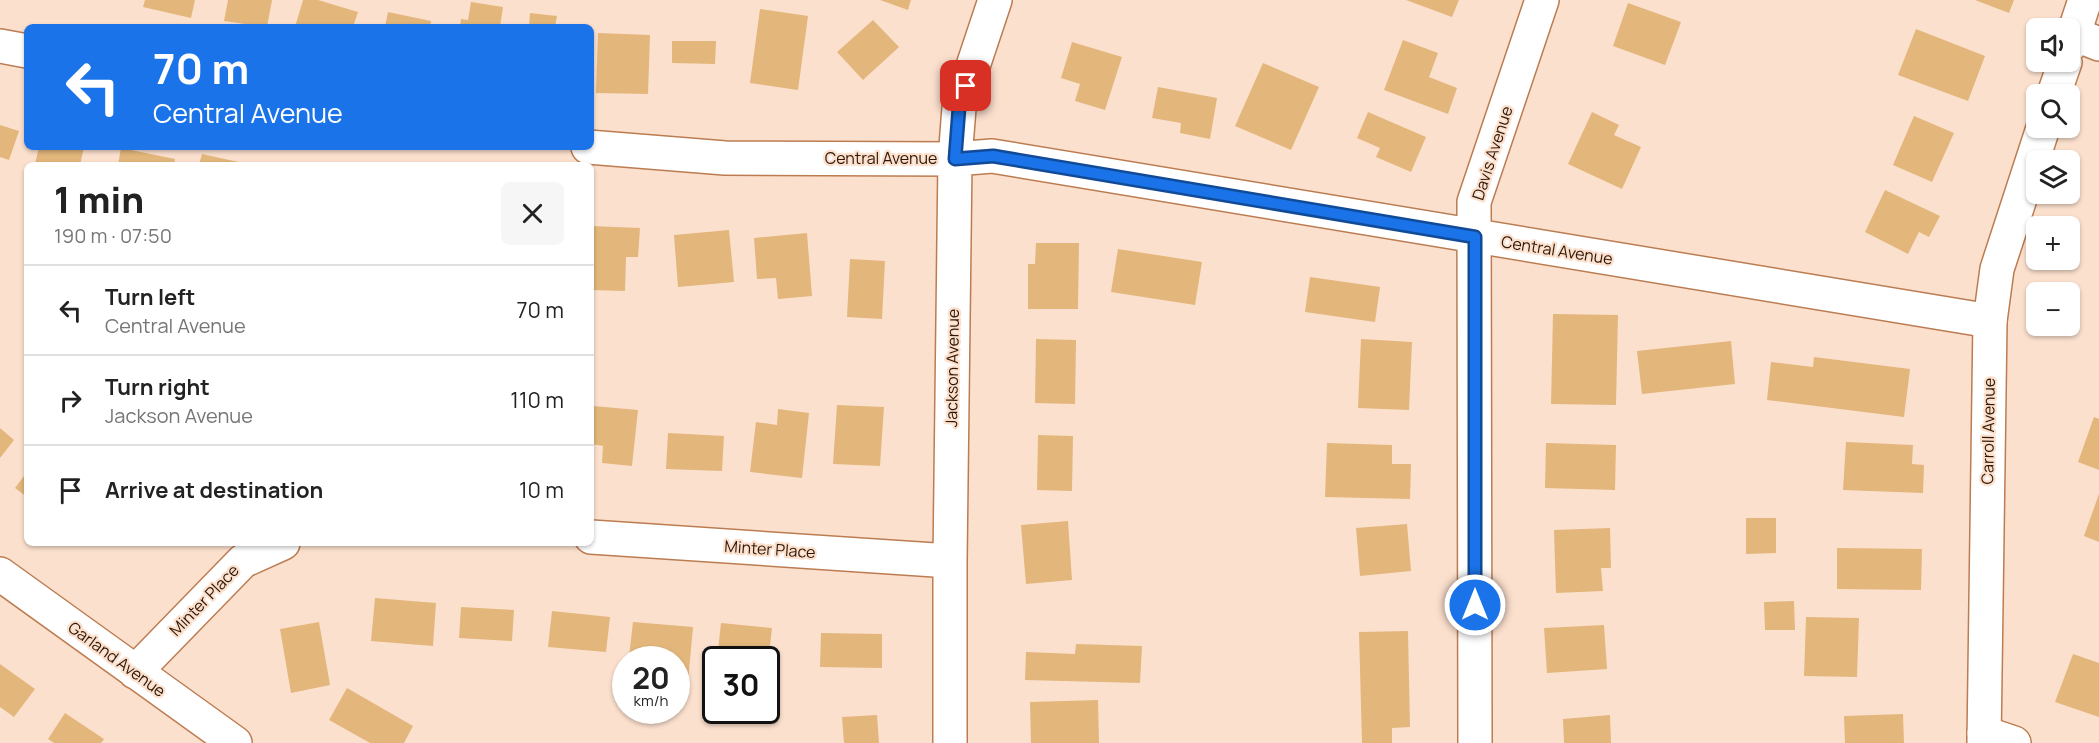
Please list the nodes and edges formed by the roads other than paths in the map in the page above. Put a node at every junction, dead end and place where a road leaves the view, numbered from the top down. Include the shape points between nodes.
1 (995, 0) edge
2 (1542, 0) edge
3 (2085, 0) edge
4 (2080, 29) edge
5 (0, 46) edge
6 (24, 50) edge
7 (2040, 138) edge
8 (594, 147) edge
9 (955, 159) junction
10 (1475, 237) junction
11 (1990, 321) junction
12 (594, 537) edge
13 (276, 546) edge
14 (950, 561) junction
15 (0, 574) edge
16 (135, 672) junction
17 (1994, 740) edge
18 (235, 743) edge
19 (950, 743) edge
20 (1475, 743) edge

1 - 9 street, Jackson Avenue via 959,108
2 - 10 street, Davis Avenue via 1474,202
3 - 4 street
5 - 6 street
7 - 11 street, Carroll Avenue via 1997,268
8 - 9 street, Central Avenue via 725,158
9 - 10 street, Central Avenue via 993,156
9 - 14 street, Jackson Avenue
10 - 11 street, Central Avenue
10 - 20 street, Davis Avenue
11 - 17 street, Carroll Avenue
12 - 14 street, Minter Place
13 - 16 street, Minter Place via 243,561
14 - 19 street, Jackson Avenue
15 - 16 street, Garland Avenue
16 - 18 street, Garland Avenue

